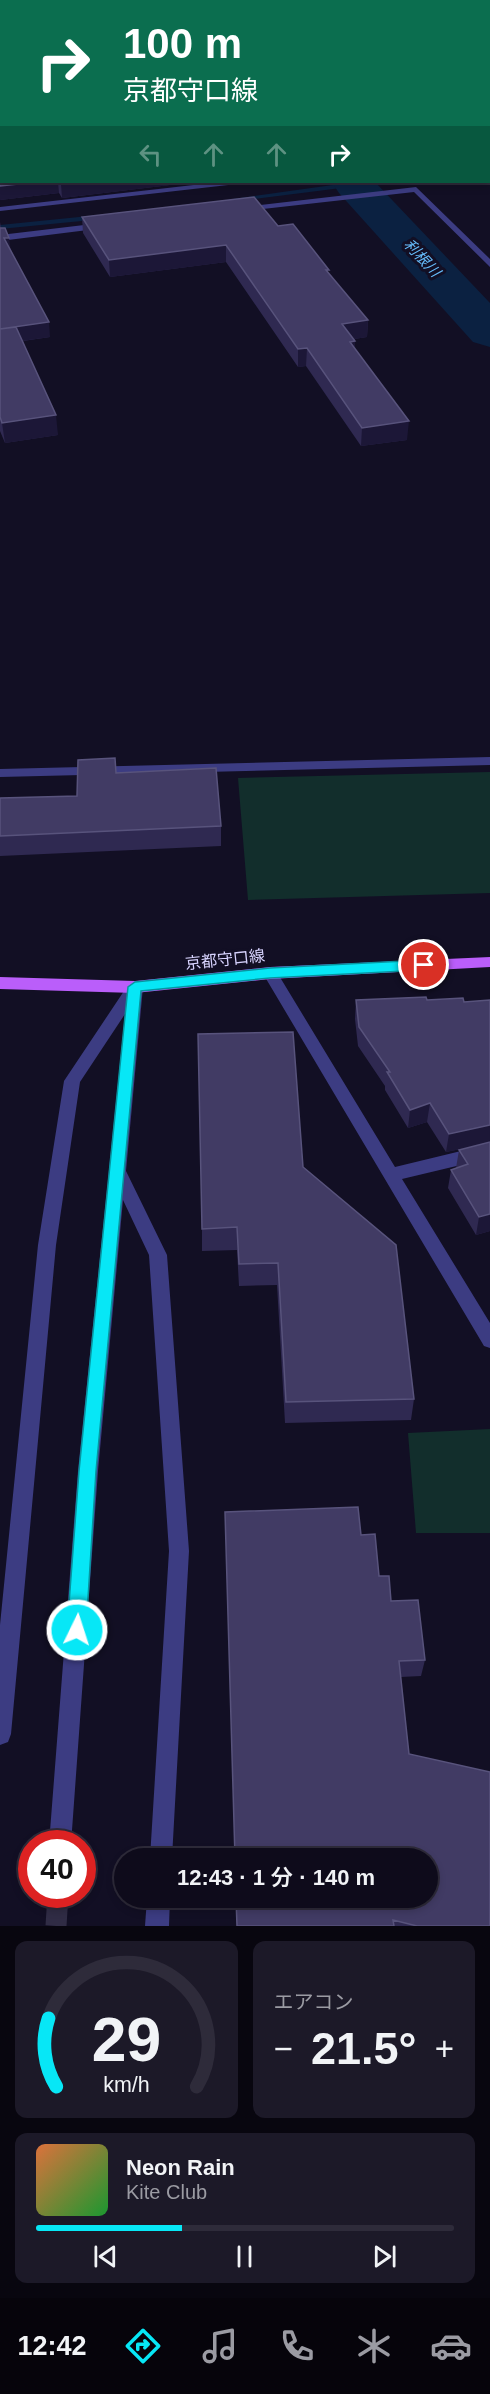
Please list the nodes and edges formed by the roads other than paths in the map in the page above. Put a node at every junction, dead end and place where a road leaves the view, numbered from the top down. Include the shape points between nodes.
1 (202, 183) edge
2 (210, 194) dead end
3 (0, 209) edge
4 (233, 210) edge
5 (108, 225) edge
6 (0, 238) edge
7 (490, 264) edge
8 (490, 761) edge
9 (0, 773) edge
10 (490, 962) edge
11 (270, 973) junction
12 (0, 983) edge
13 (135, 987) junction
14 (490, 1151) edge
15 (117, 1171) junction
16 (390, 1175) junction
17 (490, 1340) edge
18 (0, 1734) edge
19 (61, 1830) edge
20 (162, 1848) edge
21 (158, 1908) edge
22 (157, 1926) edge

1 - 2 street
1 - 3 street
4 - 7 street via 416,189
5 - 6 street
8 - 9 street
10 - 11 main road, 京都守口線
11 - 13 main road, 京都守口線
11 - 16 street
12 - 13 main road, 京都守口線
13 - 15 street
13 - 18 street via 72,1081 47,1245
14 - 16 street
15 - 19 street via 88,1471
15 - 20 street via 158,1255 179,1551
16 - 17 street
21 - 22 street

